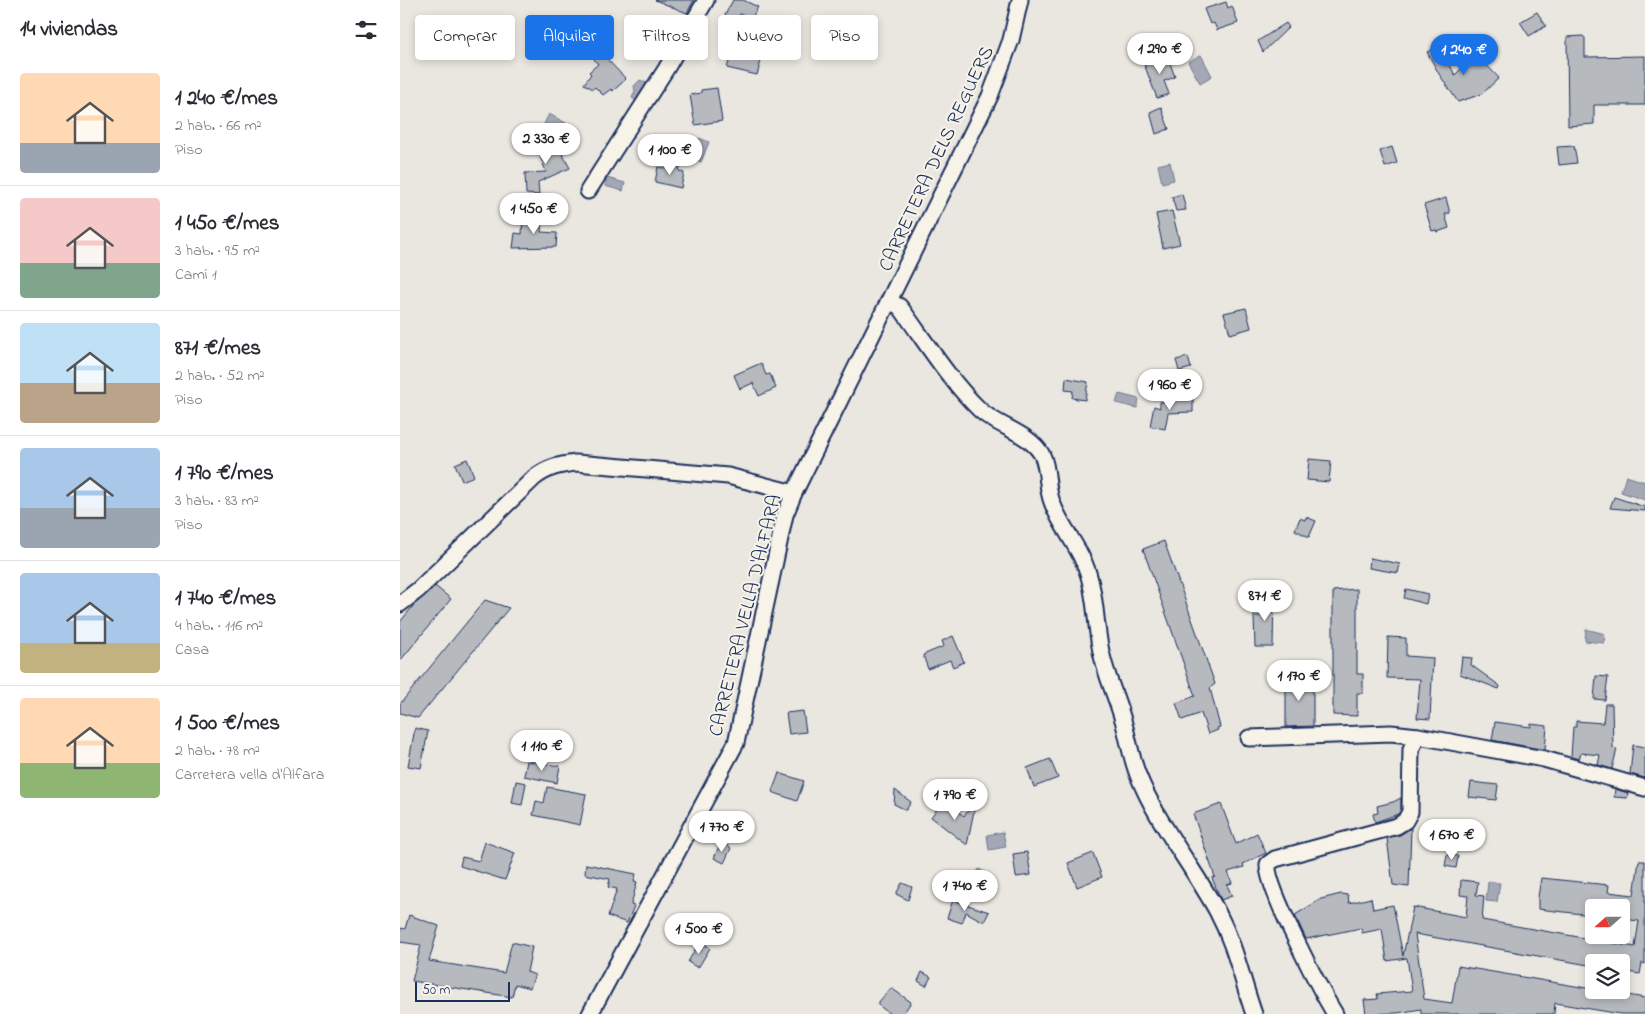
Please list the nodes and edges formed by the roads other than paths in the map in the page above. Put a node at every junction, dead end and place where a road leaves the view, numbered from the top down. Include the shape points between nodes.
1 (706, 0) edge
2 (1020, 0) edge
3 (588, 191) dead end
4 (889, 302) junction
5 (794, 492) junction
6 (400, 604) edge
7 (1418, 736) junction
8 (1249, 738) dead end
9 (1645, 788) edge
10 (590, 1014) edge
11 (1254, 1014) edge
12 (1335, 1014) edge

1 - 3 street
2 - 4 street, CARRETERA DELS REGUERS via 998,79
4 - 5 street, CARRETERA VELLA D'ALFARA
4 - 11 street via 899,306 973,403 994,421 1032,443 1041,454 1055,510 1087,570 1102,656 1137,774 1150,802 1202,884 1227,931
5 - 6 street via 728,476 576,462 556,465 534,478
5 - 10 street, CARRETERA VELLA D'ALFARA via 785,515 736,743
7 - 8 street via 1390,733
7 - 9 street via 1544,759
7 - 12 street via 1411,749 1410,812 1405,821 1397,826 1275,859 1268,864 1271,886

